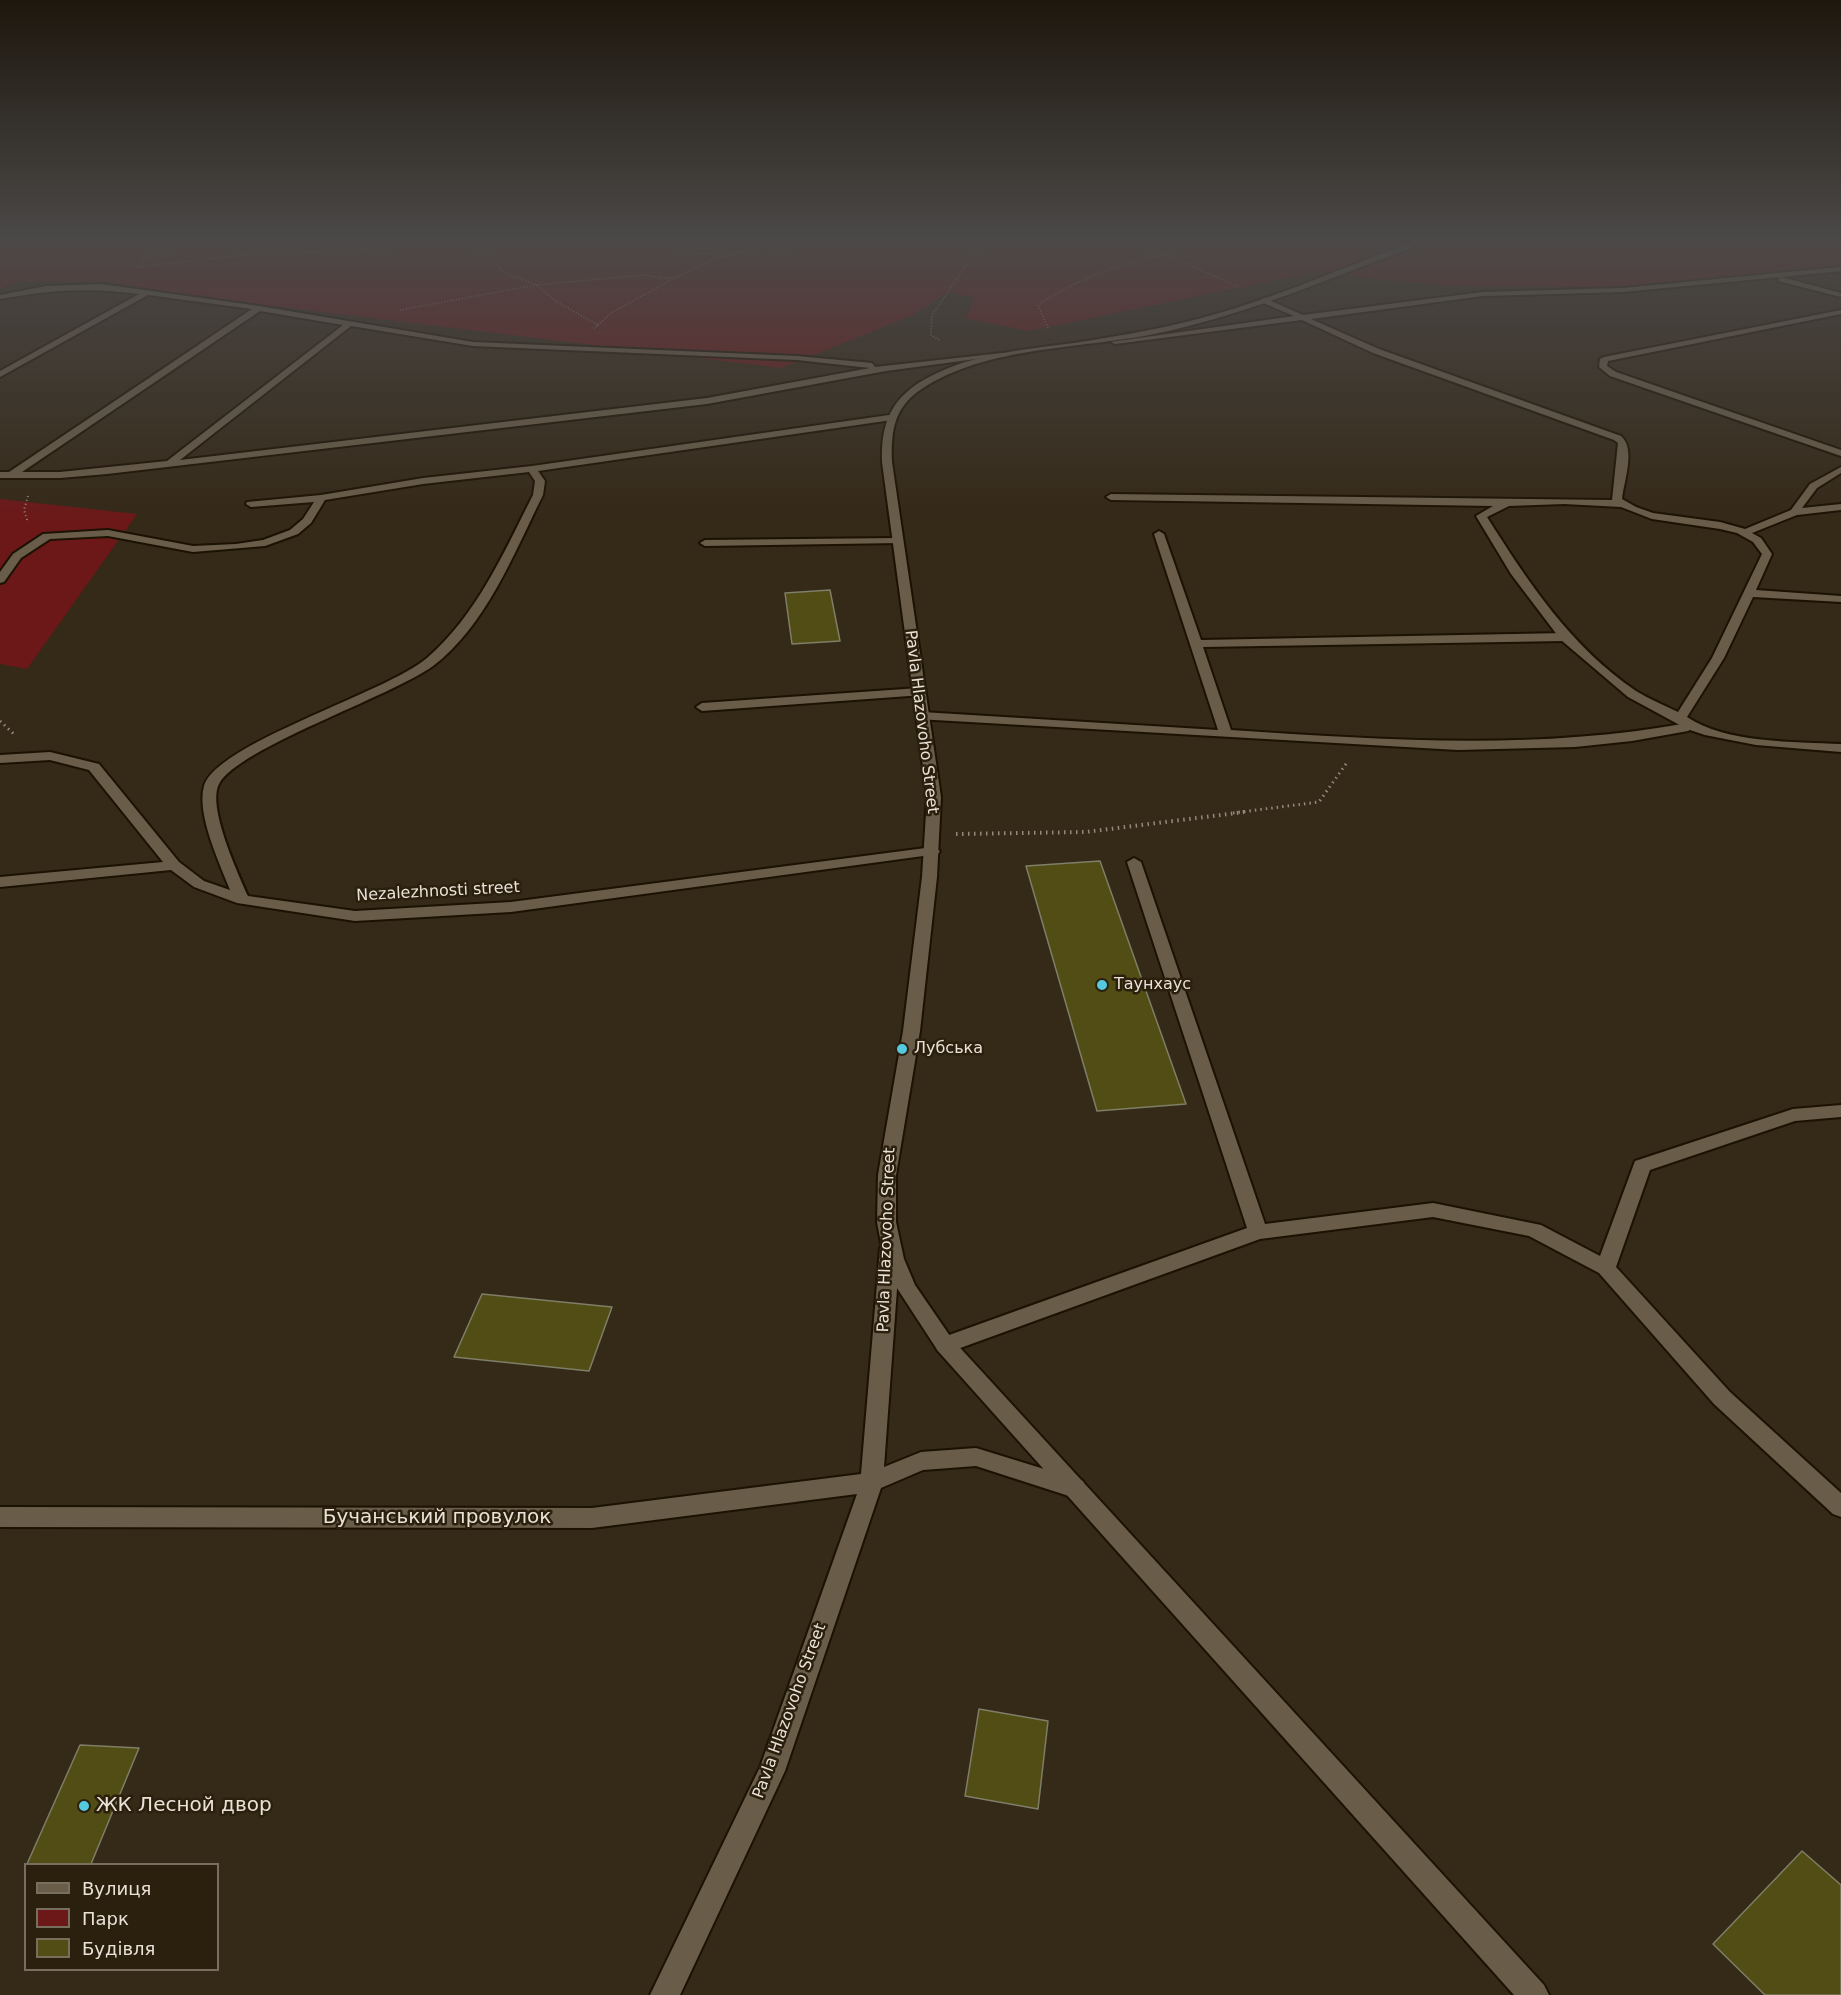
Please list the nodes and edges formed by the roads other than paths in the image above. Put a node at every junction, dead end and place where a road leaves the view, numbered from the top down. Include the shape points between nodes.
1 (72, 334) edge
2 (220, 334) edge
3 (336, 334) edge
4 (415, 334) edge
5 (1132, 334) edge
6 (1176, 334) edge
7 (1339, 334) edge
8 (1730, 334) edge
9 (1115, 342) dead end
10 (1002, 355) junction
11 (886, 368) junction
12 (0, 374) edge
13 (889, 418) junction
14 (1841, 453) edge
15 (169, 464) junction
16 (532, 469) junction
17 (1841, 470) edge
18 (0, 475) edge
19 (11, 475) junction
20 (1111, 497) dead end
21 (321, 498) junction
22 (1511, 503) junction
23 (251, 504) dead end
24 (1621, 504) junction
25 (1841, 507) edge
26 (1796, 512) junction
27 (1744, 533) junction
28 (1159, 534) dead end
29 (896, 541) junction
30 (705, 543) dead end
31 (0, 580) edge
32 (1749, 593) junction
33 (1841, 599) edge
34 (1565, 637) junction
35 (1196, 644) junction
36 (920, 692) junction
37 (702, 707) dead end
38 (922, 716) junction
39 (1684, 723) junction
40 (1226, 734) junction
41 (1841, 748) edge
42 (0, 759) edge
43 (933, 851) junction
44 (1134, 862) dead end
45 (174, 865) junction
46 (0, 882) edge
47 (242, 900) junction
48 (1841, 1111) edge
49 (1258, 1232) junction
50 (890, 1245) junction
51 (1606, 1268) junction
52 (945, 1344) junction
53 (872, 1482) junction
54 (1075, 1488) junction
55 (1841, 1507) edge
56 (0, 1517) edge
57 (665, 1995) edge
58 (1534, 1995) edge

1 - 12 street
2 - 19 street
3 - 15 street
4 - 11 street via 473,344 797,358
5 - 10 street
6 - 9 street
7 - 24 street via 1622,441 1626,448 1617,487
8 - 14 street via 1604,359 1603,367 1613,374
10 - 11 street
10 - 13 street via 924,384
11 - 15 street via 707,401
13 - 16 street
13 - 29 street, Pavla Hlazovoho Street via 886,440
15 - 19 street via 72,474
16 - 21 street
16 - 47 street via 540,481 538,495 479,606 429,663 379,692 263,747 226,768 212,782 209,796 216,829
17 - 26 street via 1827,474 1805,491
18 - 19 street
20 - 22 street
21 - 23 street
21 - 31 street via 307,521 294,532 265,543 193,549 108,533 47,536 17,556
22 - 24 street
22 - 34 street via 1480,516 1517,574
24 - 27 street via 1643,513
25 - 26 street
26 - 27 street
27 - 32 street via 1764,546 1767,554
28 - 35 street
29 - 30 street
29 - 36 street, Pavla Hlazovoho Street
32 - 33 street
32 - 39 street
34 - 35 street
34 - 39 street via 1632,694
35 - 40 street
36 - 37 street
36 - 38 street, Pavla Hlazovoho Street
38 - 40 street
38 - 43 street, Pavla Hlazovoho Street via 934,797
39 - 40 street via 1597,743 1433,745
39 - 41 street via 1769,743
42 - 45 street, Nezalezhnosti street via 50,756 94,767
43 - 47 street, Nezalezhnosti street via 511,907 355,916
43 - 50 street, Pavla Hlazovoho Street via 908,1056 888,1165
44 - 49 street
45 - 46 street
45 - 47 street, Nezalezhnosti street via 199,884
48 - 51 street via 1793,1115 1642,1166
49 - 51 street via 1433,1210 1534,1230
49 - 52 street
50 - 52 street via 921,1314
50 - 53 street, Pavla Hlazovoho Street
51 - 55 street via 1722,1398
52 - 54 street
53 - 54 street, Бучанський провулок via 921,1461 976,1457
53 - 56 street, Бучанський провулок via 592,1518
53 - 57 street, Pavla Hlazovoho Street via 772,1771
54 - 58 street

